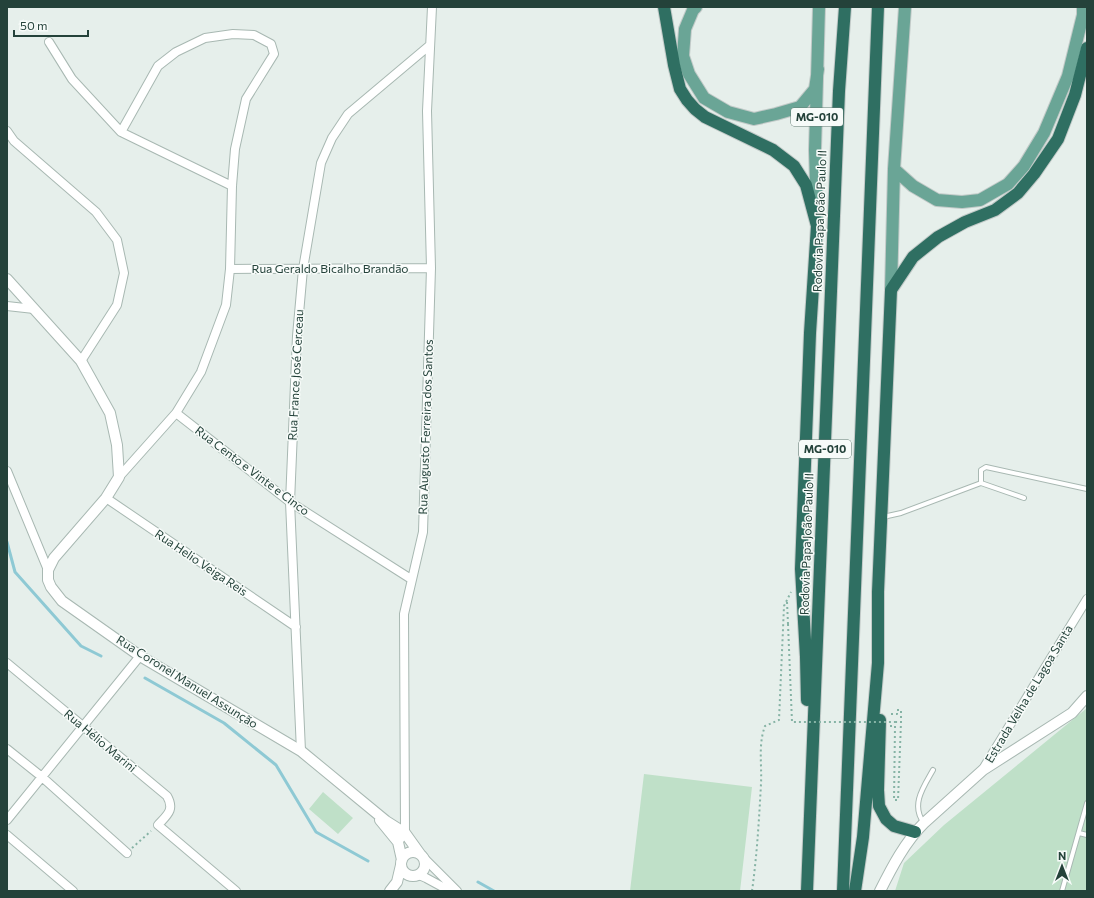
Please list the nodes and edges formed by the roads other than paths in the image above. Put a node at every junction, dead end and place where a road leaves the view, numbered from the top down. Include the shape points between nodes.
1 (432, 7) edge
2 (664, 7) edge
3 (696, 7) edge
4 (819, 7) edge
5 (845, 7) edge
6 (878, 7) edge
7 (905, 7) edge
8 (1083, 7) edge
9 (49, 42) dead end
10 (430, 44) junction
11 (1087, 48) edge
12 (818, 69) junction
13 (7, 131) edge
14 (121, 132) junction
15 (894, 169) junction
16 (232, 186) junction
17 (817, 226) junction
18 (431, 268) junction
19 (230, 269) junction
20 (303, 269) junction
21 (7, 279) edge
22 (891, 290) junction
23 (7, 306) edge
24 (34, 309) junction
25 (81, 361) junction
26 (176, 413) junction
27 (7, 471) edge
28 (119, 477) junction
29 (981, 483) junction
30 (1087, 489) edge
31 (106, 498) junction
32 (1024, 498) dead end
33 (290, 502) junction
34 (882, 517) junction
35 (48, 570) junction
36 (411, 579) junction
37 (1087, 599) edge
38 (296, 627) junction
39 (140, 656) junction
40 (7, 663) edge
41 (878, 663) junction
42 (1087, 696) edge
43 (82, 727) junction
44 (7, 749) edge
45 (301, 751) junction
46 (812, 761) junction
47 (933, 770) dead end
48 (983, 770) junction
49 (42, 776) junction
50 (1087, 803) edge
51 (371, 809) junction
52 (7, 820) edge
53 (924, 823) junction
54 (405, 832) junction
55 (915, 832) junction
56 (1079, 833) junction
57 (7, 835) edge
58 (1087, 835) edge
59 (398, 842) junction
60 (127, 853) road end
61 (422, 856) junction
62 (401, 862) junction
63 (418, 876) junction
64 (73, 891) edge
65 (236, 891) edge
66 (390, 891) edge
67 (394, 891) edge
68 (450, 891) edge
69 (457, 891) edge
70 (807, 891) edge
71 (843, 891) edge
72 (855, 891) edge
73 (880, 891) edge
74 (1062, 891) edge

1 - 10 street, Rua Augusto Ferreira dos Santos
2 - 17 highway via 674,65 680,89 687,100 706,117 773,150 794,166 806,185
3 - 12 main road via 685,29 683,56 689,74 704,98 728,112 754,119 800,107 815,88
4 - 12 main road, MG-010
5 - 46 highway, Rodovia Papa João Paulo II / MG-010 via 839,90
6 - 71 highway, MG-010
7 - 15 main road
8 - 15 main road via 1068,76 1044,133 1024,166 1008,184 980,200 937,200 913,186
9 - 14 street via 72,79
10 - 18 street, Rua Augusto Ferreira dos Santos via 427,111
10 - 20 street, Rua France José Cerceau via 348,114 332,138 321,163
11 - 22 highway via 1075,95 1058,139 1034,174 1018,193 995,210 938,237 913,257
12 - 17 main road, MG-010
13 - 25 street via 14,141 96,212 117,240 124,273 117,305
14 - 16 street
14 - 16 street via 158,66 176,52 205,38 254,34 271,44 274,54 246,99 235,149
15 - 22 main road
16 - 19 street
17 - 46 highway via 801,569
18 - 20 street, Rua Geraldo Bicalho Brandão
18 - 36 street, Rua Augusto Ferreira dos Santos via 423,532
19 - 20 street, Rua Geraldo Bicalho Brandão
19 - 26 street via 226,305 201,372
20 - 33 street, Rua France José Cerceau via 297,336
21 - 24 street
22 - 34 highway
23 - 24 street
24 - 25 street
25 - 28 street via 110,413 117,445
26 - 28 street
26 - 33 street, Rua Cento e Vinte e Cinco
27 - 35 street, Rua Coronel Manuel Assunção
28 - 31 street
29 - 30 lane via 981,470 986,467
29 - 32 lane
29 - 34 lane via 901,513
31 - 35 street via 54,558
31 - 38 street, Rua Helio Veiga Reis
33 - 36 street, Rua Cento e Vinte e Cinco
33 - 38 street, Rua France José Cerceau
34 - 41 highway
35 - 39 street, Rua Coronel Manuel Assunção via 51,587 62,601
36 - 54 street, Rua Augusto Ferreira dos Santos via 404,614
37 - 48 street, Estrada Velha de Lagoa Santa
38 - 45 street, Rua France José Cerceau
39 - 43 street
39 - 45 street, Rua Coronel Manuel Assunção
40 - 43 street, Rua Hélio Marini
41 - 55 highway via 881,714 879,806 886,819 894,826
41 - 72 highway
42 - 48 street via 1072,713
43 - 49 street
43 - 65 street, Rua Hélio Marini via 167,796 171,808 158,825
44 - 49 street
45 - 51 street, Rua Coronel Manuel Assunção
46 - 70 highway, Rodovia Papa João Paulo II / MG-010
47 - 53 lane via 918,798 920,817
48 - 53 street
49 - 52 street
49 - 60 street
50 - 56 lane
51 - 54 street, Rua Coronel Manuel Assunção
51 - 59 street
53 - 55 street
54 - 59 street
54 - 61 street, Rua Coronel Manuel Assunção
55 - 73 street
56 - 58 lane
56 - 74 lane
57 - 64 street
59 - 62 street
61 - 62 street via 409,852
61 - 63 street via 425,868
61 - 69 street, Rua Coronel Manuel Assunção
62 - 63 street via 402,869 408,875
62 - 66 street via 397,882
63 - 67 street via 403,883
63 - 68 street

